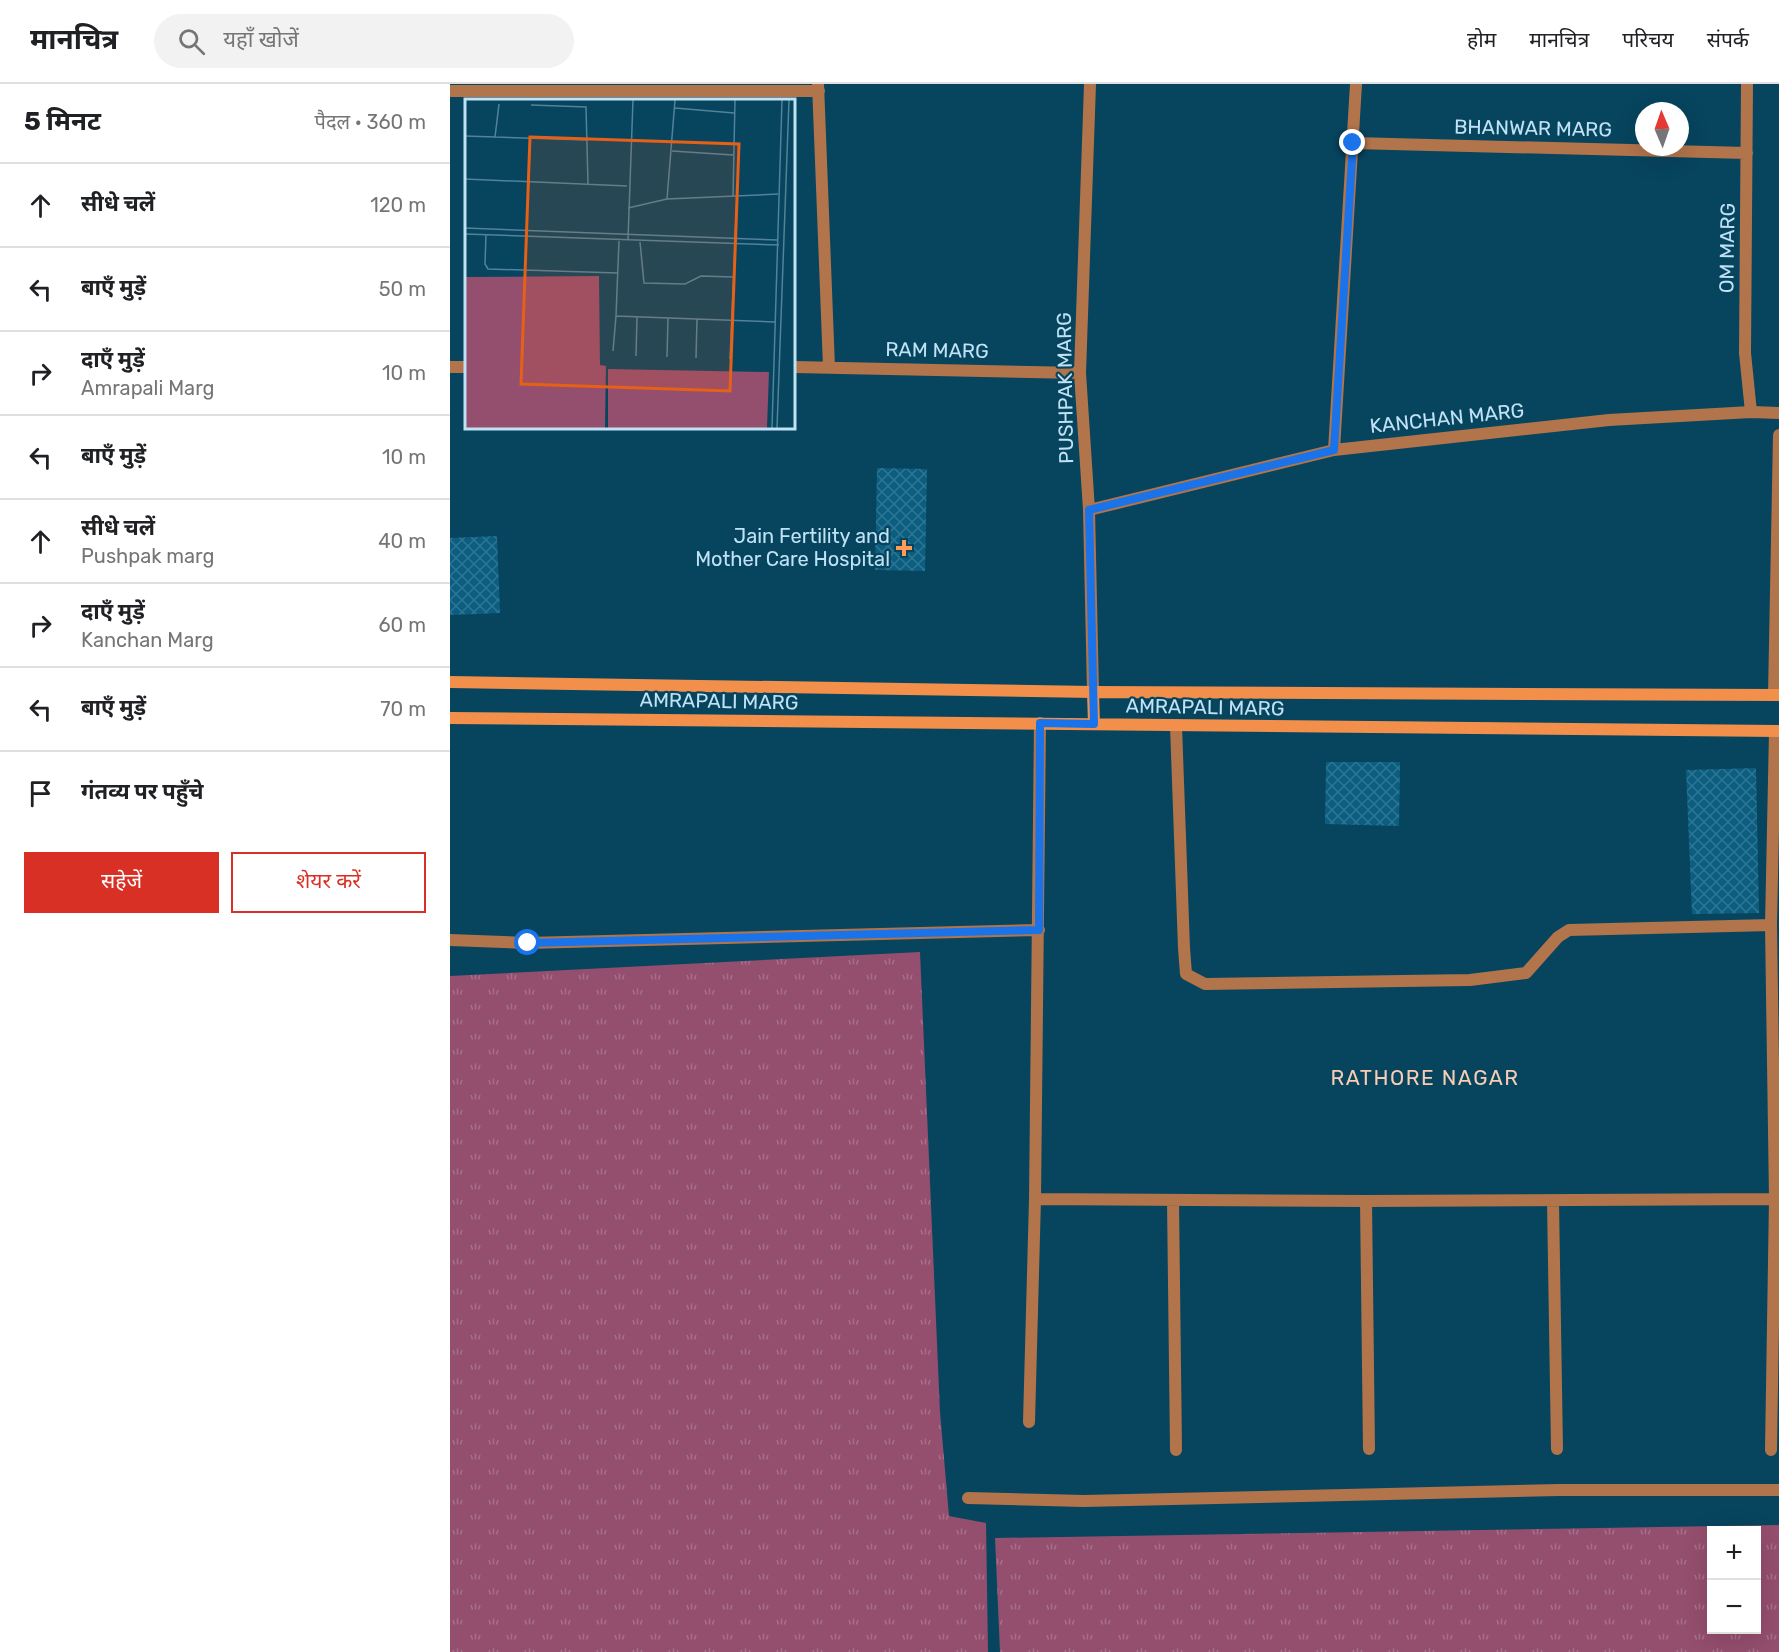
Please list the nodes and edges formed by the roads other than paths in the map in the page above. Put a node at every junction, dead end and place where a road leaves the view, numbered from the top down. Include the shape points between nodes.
1 (1090, 84) edge
2 (1356, 84) edge
3 (1747, 84) edge
4 (819, 87) edge
5 (450, 91) edge
6 (1353, 143) junction
7 (1747, 153) junction
8 (795, 367) edge
9 (829, 367) junction
10 (1080, 372) junction
11 (1751, 412) junction
12 (1779, 413) edge
13 (1779, 435) edge
14 (1334, 450) junction
15 (1089, 510) junction
16 (450, 682) edge
17 (1093, 692) junction
18 (1777, 695) edge
19 (450, 718) edge
20 (1040, 723) junction
21 (1094, 724) junction
22 (1176, 726) junction
23 (1777, 731) edge
24 (1771, 925) junction
25 (1039, 930) junction
26 (450, 940) edge
27 (1035, 1199) junction
28 (1777, 1199) edge
29 (1173, 1200) junction
30 (1366, 1201) junction
31 (1553, 1201) junction
32 (1029, 1422) dead end
33 (1369, 1449) dead end
34 (1557, 1449) dead end
35 (1176, 1450) dead end
36 (1771, 1450) dead end
37 (1779, 1490) edge
38 (968, 1498) dead end

1 - 10 street, PUSHPAK MARG
2 - 6 street
3 - 7 street, OM MARG
4 - 5 street
4 - 9 street
6 - 7 street, BHANWAR MARG
6 - 14 street
7 - 11 street, OM MARG via 1745,353
8 - 9 street, RAM MARG
9 - 10 street, RAM MARG
10 - 15 street, PUSHPAK MARG
11 - 12 street, KANCHAN MARG
11 - 14 street, KANCHAN MARG via 1609,420
13 - 18 street
14 - 15 street, KANCHAN MARG
15 - 17 street, PUSHPAK MARG
16 - 17 street, AMRAPALI MARG
17 - 18 street, AMRAPALI MARG
17 - 21 street
19 - 20 street, AMRAPALI MARG
20 - 21 street, AMRAPALI MARG
20 - 25 street
21 - 22 street, AMRAPALI MARG
22 - 23 street, AMRAPALI MARG
22 - 24 street via 1186,974 1205,984 1470,980 1526,973 1557,937 1569,930
23 - 24 street
24 - 28 street
25 - 26 street via 528,943
25 - 27 street
27 - 29 street
27 - 32 street
28 - 31 street
28 - 36 street
29 - 30 street
29 - 35 street
30 - 31 street
30 - 33 street
31 - 34 street
37 - 38 street via 1548,1490 1084,1501

